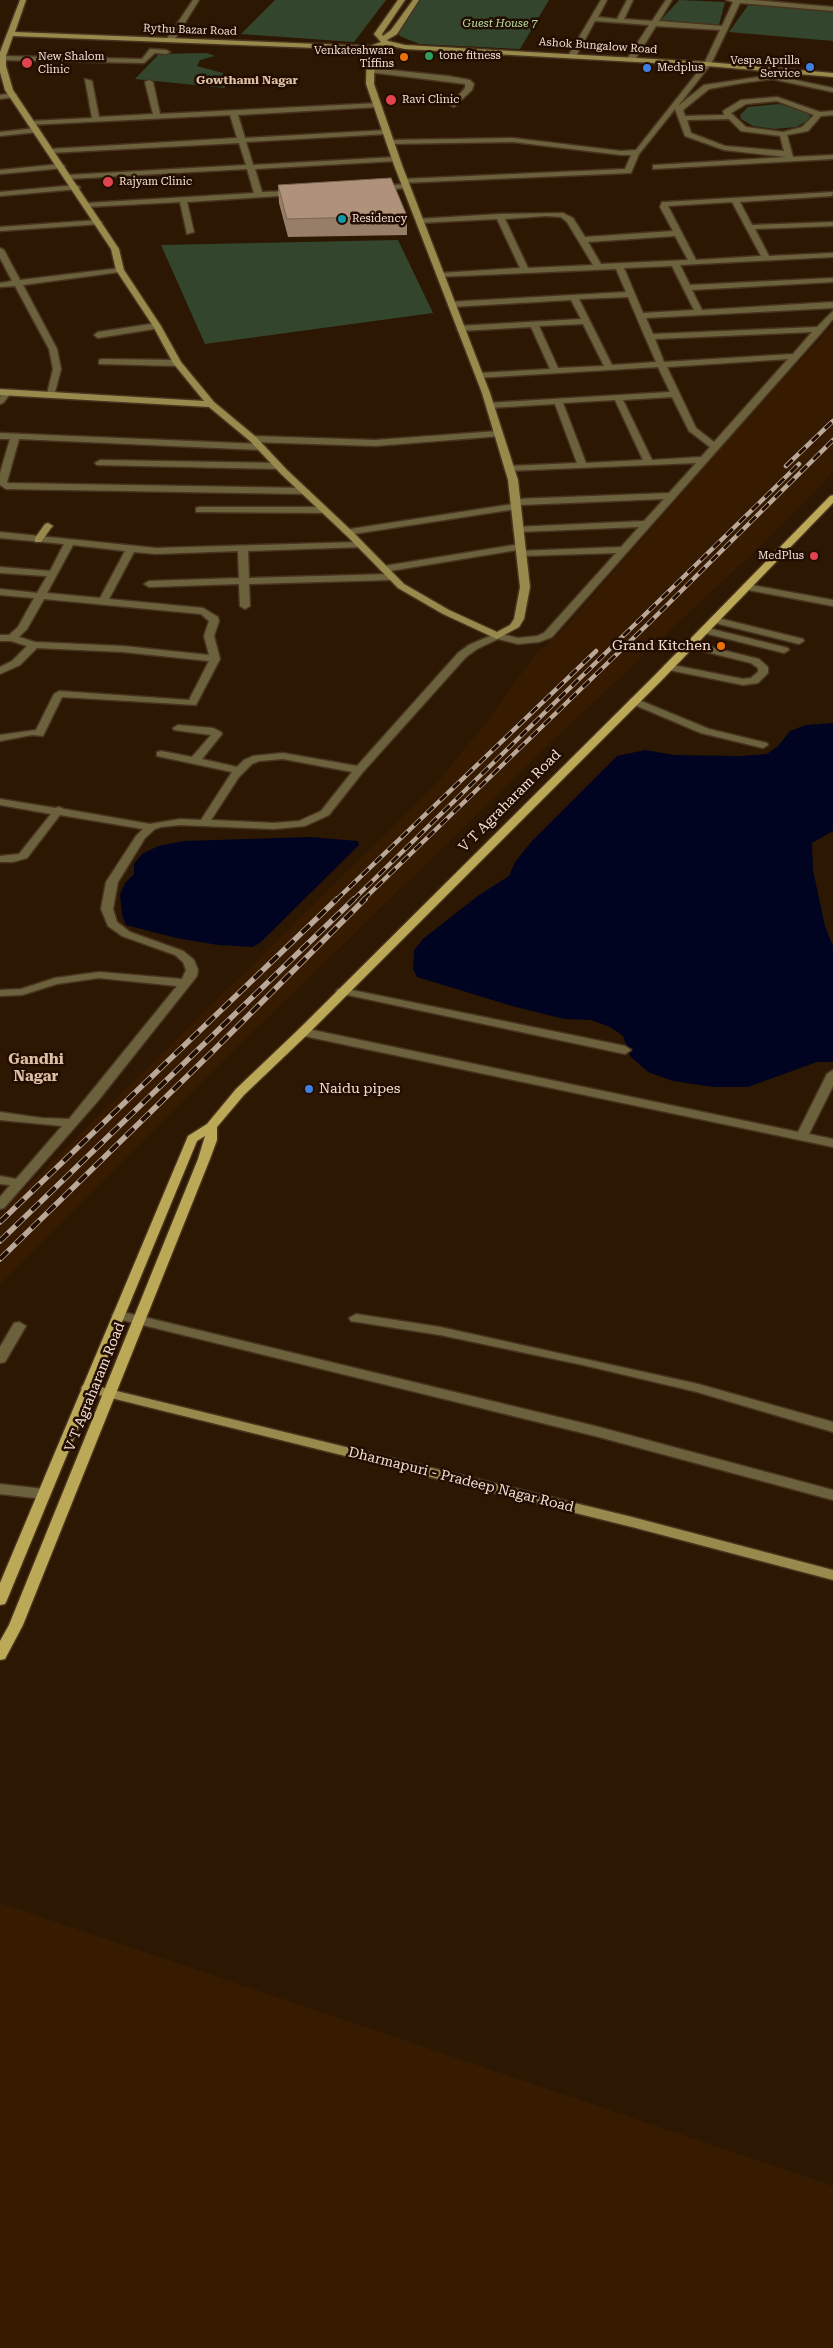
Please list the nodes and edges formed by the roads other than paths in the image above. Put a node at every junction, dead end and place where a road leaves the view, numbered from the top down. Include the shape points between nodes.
1 (23, 0) edge
2 (196, 0) edge
3 (402, 0) edge
4 (416, 0) edge
5 (604, 0) edge
6 (630, 0) edge
7 (669, 0) edge
8 (729, 0) edge
9 (737, 1) edge
10 (833, 9) edge
11 (592, 19) junction
12 (619, 21) junction
13 (654, 23) junction
14 (723, 28) junction
15 (9, 34) junction
16 (170, 40) junction
17 (385, 41) junction
18 (371, 48) junction
19 (166, 52) dead end
20 (1, 54) edge
21 (572, 56) junction
22 (631, 59) junction
23 (706, 64) junction
24 (371, 70) junction
25 (833, 76) edge
26 (88, 82) dead end
27 (149, 82) dead end
28 (833, 90) edge
29 (749, 91) junction
30 (13, 95) junction
31 (0, 96) edge
32 (377, 104) junction
33 (454, 105) dead end
34 (233, 112) junction
35 (833, 113) edge
36 (819, 114) junction
37 (157, 116) junction
38 (730, 117) junction
39 (682, 118) junction
40 (96, 120) junction
41 (34, 127) junction
42 (387, 132) junction
43 (0, 134) edge
44 (783, 134) junction
45 (242, 141) junction
46 (390, 142) junction
47 (50, 151) junction
48 (636, 152) junction
49 (789, 156) junction
50 (833, 157) edge
51 (396, 159) junction
52 (61, 166) junction
53 (656, 167) dead end
54 (250, 168) junction
55 (0, 172) edge
56 (68, 177) junction
57 (405, 184) junction
58 (76, 187) junction
59 (367, 189) edge
60 (308, 192) edge
61 (0, 194) edge
62 (832, 194) edge
63 (258, 195) junction
64 (183, 199) junction
65 (734, 199) junction
66 (87, 205) junction
67 (500, 216) junction
68 (420, 221) junction
69 (98, 222) junction
70 (833, 224) edge
71 (750, 227) junction
72 (0, 229) edge
73 (190, 232) dead end
74 (678, 233) junction
75 (583, 240) junction
76 (0, 250) edge
77 (833, 255) edge
78 (767, 258) junction
79 (693, 262) junction
80 (675, 263) junction
81 (619, 266) junction
82 (599, 267) junction
83 (120, 270) junction
84 (525, 270) junction
85 (440, 275) junction
86 (833, 280) edge
87 (17, 283) junction
88 (0, 285) edge
89 (686, 288) junction
90 (631, 294) junction
91 (574, 297) junction
92 (451, 304) junction
93 (833, 305) edge
94 (698, 311) junction
95 (833, 314) edge
96 (640, 316) junction
97 (586, 321) junction
98 (534, 324) junction
99 (157, 326) junction
100 (460, 328) junction
101 (820, 329) junction
102 (98, 335) dead end
103 (649, 337) junction
104 (796, 356) junction
105 (102, 362) dead end
106 (177, 363) junction
107 (661, 364) junction
108 (609, 367) junction
109 (555, 371) junction
110 (479, 376) junction
111 (3, 393) edge
112 (51, 394) junction
113 (676, 394) junction
114 (618, 398) junction
115 (0, 401) edge
116 (558, 401) junction
117 (212, 404) junction
118 (489, 405) junction
119 (498, 434) junction
120 (0, 436) edge
121 (15, 437) junction
122 (253, 439) junction
123 (261, 447) junction
124 (715, 447) junction
125 (703, 460) junction
126 (100, 463) dead end
127 (649, 463) junction
128 (278, 466) junction
129 (583, 466) junction
130 (509, 469) junction
131 (304, 491) junction
132 (671, 496) junction
133 (833, 498) edge
134 (516, 504) junction
135 (199, 510) dead end
136 (324, 510) junction
137 (647, 524) junction
138 (48, 526) dead end
139 (518, 529) junction
140 (347, 532) junction
141 (0, 535) edge
142 (38, 540) junction
143 (70, 543) junction
144 (360, 545) junction
145 (130, 550) junction
146 (243, 550) junction
147 (521, 550) junction
148 (624, 550) junction
149 (384, 569) junction
150 (0, 570) edge
151 (52, 574) junction
152 (392, 577) junction
153 (244, 582) junction
154 (149, 584) dead end
155 (746, 587) junction
156 (0, 592) edge
157 (40, 597) junction
158 (103, 602) junction
159 (833, 603) edge
160 (245, 606) dead end
161 (714, 620) junction
162 (704, 630) junction
163 (497, 636) junction
164 (0, 638) edge
165 (12, 638) junction
166 (799, 641) dead end
167 (34, 645) junction
168 (690, 645) junction
169 (784, 650) dead end
170 (215, 658) junction
171 (668, 667) junction
172 (0, 671) edge
173 (634, 701) junction
174 (178, 728) dead end
175 (0, 738) edge
176 (763, 745) dead end
177 (160, 754) dead end
178 (195, 761) junction
179 (239, 770) junction
180 (359, 770) junction
181 (0, 802) edge
182 (60, 810) junction
183 (204, 823) junction
184 (151, 827) junction
185 (0, 858) edge
186 (184, 982) junction
187 (342, 992) junction
188 (0, 993) edge
189 (303, 1032) junction
190 (626, 1050) dead end
191 (833, 1074) edge
192 (0, 1116) edge
193 (71, 1123) junction
194 (211, 1127) junction
195 (802, 1137) junction
196 (833, 1143) edge
197 (0, 1180) edge
198 (19, 1182) junction
199 (0, 1205) edge
200 (119, 1315) junction
201 (356, 1318) dead end
202 (139, 1320) junction
203 (19, 1326) dead end
204 (0, 1360) edge
205 (88, 1388) junction
206 (110, 1393) junction
207 (833, 1427) edge
208 (0, 1489) edge
209 (44, 1494) junction
210 (833, 1495) edge
211 (833, 1575) edge
212 (0, 1600) edge
213 (0, 1655) edge

1 - 15 street
2 - 16 street
3 - 17 street via 378,34
4 - 17 street
5 - 11 street
6 - 12 street
7 - 13 street
8 - 9 street
9 - 10 street
9 - 14 street
11 - 12 street
11 - 21 street
12 - 13 street
13 - 14 street
13 - 22 street
14 - 23 street
15 - 16 street, Rythu Bazar Road
15 - 20 street
16 - 18 street, Rythu Bazar Road
17 - 18 street
17 - 21 street, Ashok Bungalow Road via 405,47
18 - 24 street
19 - 20 street via 153,51 144,61
20 - 30 street
21 - 22 street, Ashok Bungalow Road
22 - 23 street, Ashok Bungalow Road
23 - 25 street, Ashok Bungalow Road
23 - 48 street via 642,150
24 - 32 street via 370,84
24 - 33 street via 467,82 469,88
26 - 40 street
27 - 37 street
28 - 29 street via 772,78
29 - 36 street
29 - 38 street via 744,102 726,113
29 - 39 street via 707,87 679,109
30 - 31 street
30 - 41 street
32 - 34 street
32 - 42 street
34 - 37 street
34 - 45 street
35 - 36 street
36 - 44 street via 805,129
37 - 40 street
38 - 39 street
38 - 44 street via 744,129
39 - 49 street via 688,134 724,148
40 - 41 street
41 - 43 street
41 - 47 street
42 - 45 street
42 - 46 street
44 - 49 street
45 - 47 street
45 - 54 street
46 - 48 street via 513,140
46 - 51 street
47 - 52 street
48 - 57 street via 628,171
49 - 50 street
49 - 53 street
51 - 54 street
51 - 57 street
52 - 55 street
52 - 56 street
54 - 56 street
54 - 63 street
56 - 58 street
57 - 59 street
57 - 68 street
58 - 61 street
58 - 66 street
60 - 63 street
62 - 65 street
63 - 64 street
64 - 66 street
64 - 73 street
65 - 71 street
65 - 74 street via 665,204
66 - 69 street
67 - 68 street
67 - 75 street via 563,215
67 - 84 street
68 - 85 street
69 - 72 street
69 - 83 street via 114,249
70 - 71 street
71 - 78 street
74 - 75 street
74 - 79 street
75 - 82 street
76 - 87 street
77 - 78 street
78 - 79 street
79 - 80 street
80 - 81 street
80 - 89 street
81 - 82 street
81 - 90 street
82 - 84 street
83 - 87 street
83 - 99 street
84 - 85 street
85 - 92 street
86 - 89 street
87 - 88 street
87 - 112 street via 54,355 57,369
89 - 94 street
90 - 91 street
90 - 96 street
91 - 92 street
91 - 97 street
92 - 100 street
93 - 94 street
94 - 96 street
95 - 101 street
96 - 103 street
97 - 98 street
97 - 108 street
98 - 100 street
98 - 109 street
99 - 102 street
99 - 106 street
100 - 110 street
101 - 103 street
101 - 104 street
103 - 107 street
104 - 107 street
104 - 124 street
105 - 106 street
106 - 117 street
107 - 108 street
107 - 113 street
108 - 109 street
109 - 110 street
110 - 118 street
111 - 112 street
111 - 115 street
112 - 117 street
113 - 114 street
113 - 124 street via 692,429
114 - 116 street
114 - 127 street
116 - 118 street
116 - 129 street
117 - 122 street
118 - 119 street
119 - 122 street via 396,442
119 - 130 street
120 - 121 street
121 - 123 street
121 - 131 street via 2,482 6,486
122 - 123 street
123 - 128 street
124 - 125 street
125 - 127 street
125 - 132 street
126 - 128 street
127 - 129 street
128 - 131 street
129 - 130 street
130 - 134 street
131 - 136 street
132 - 134 street
132 - 137 street
133 - 155 main road, V T Agraharam Road
134 - 139 street
134 - 140 street
135 - 136 street
136 - 140 street
137 - 139 street
137 - 148 street
138 - 142 street
139 - 147 street
140 - 144 street
141 - 142 street
142 - 143 street
143 - 145 street
143 - 151 street
144 - 146 street
144 - 149 street
145 - 146 street
145 - 158 street
146 - 153 street
147 - 148 street
147 - 149 street
147 - 163 street via 525,587 519,619 514,627
148 - 163 street via 548,635 518,641
149 - 152 street
150 - 151 street
151 - 157 street
152 - 153 street
152 - 163 street via 401,586 446,612
153 - 154 street
153 - 160 street
155 - 159 street
155 - 161 main road, V T Agraharam Road
156 - 157 street
157 - 158 street
157 - 165 street via 22,629
158 - 170 street via 197,609 208,613 214,621 209,636
161 - 162 main road, V T Agraharam Road
161 - 166 street
162 - 168 main road, V T Agraharam Road
162 - 169 street
163 - 180 street via 462,655
164 - 165 street
165 - 167 street
167 - 170 street
167 - 172 street via 16,663
168 - 171 main road, V T Agraharam Road
168 - 171 street via 755,662 763,667 763,673 754,680 743,682
170 - 175 street via 192,703 59,694 39,734 32,732
171 - 173 main road, V T Agraharam Road
173 - 176 street via 705,731
173 - 187 main road, V T Agraharam Road
174 - 178 street via 216,733 217,736
177 - 178 street
178 - 179 street
179 - 180 street via 257,758 275,755
179 - 183 street
180 - 183 street via 325,812 312,821 274,826
181 - 182 street
182 - 184 street
182 - 185 street via 23,856
183 - 184 street
184 - 186 street via 141,836 112,882 107,909 112,924 126,934 178,953 188,960 191,976
186 - 188 street via 98,975 55,981 22,992
186 - 193 street
187 - 189 main road, V T Agraharam Road
187 - 190 street
189 - 194 main road, V T Agraharam Road via 240,1092
189 - 195 street
191 - 195 street
192 - 193 street
193 - 198 street
194 - 200 main road, V T Agraharam Road via 192,1138
194 - 202 main road, V T Agraharam Road via 212,1140
195 - 196 street
197 - 198 street
198 - 199 street
200 - 202 street
200 - 205 main road, V T Agraharam Road
201 - 207 street via 440,1331 584,1361 698,1388
202 - 206 main road, V T Agraharam Road
202 - 210 street via 585,1429
203 - 204 street
205 - 206 street, Dharmapuri - Pradeep Nagar Road
205 - 209 main road, V T Agraharam Road
206 - 211 street, Dharmapuri - Pradeep Nagar Road
206 - 213 main road, V T Agraharam Road via 16,1625
208 - 209 street
209 - 212 main road, V T Agraharam Road

